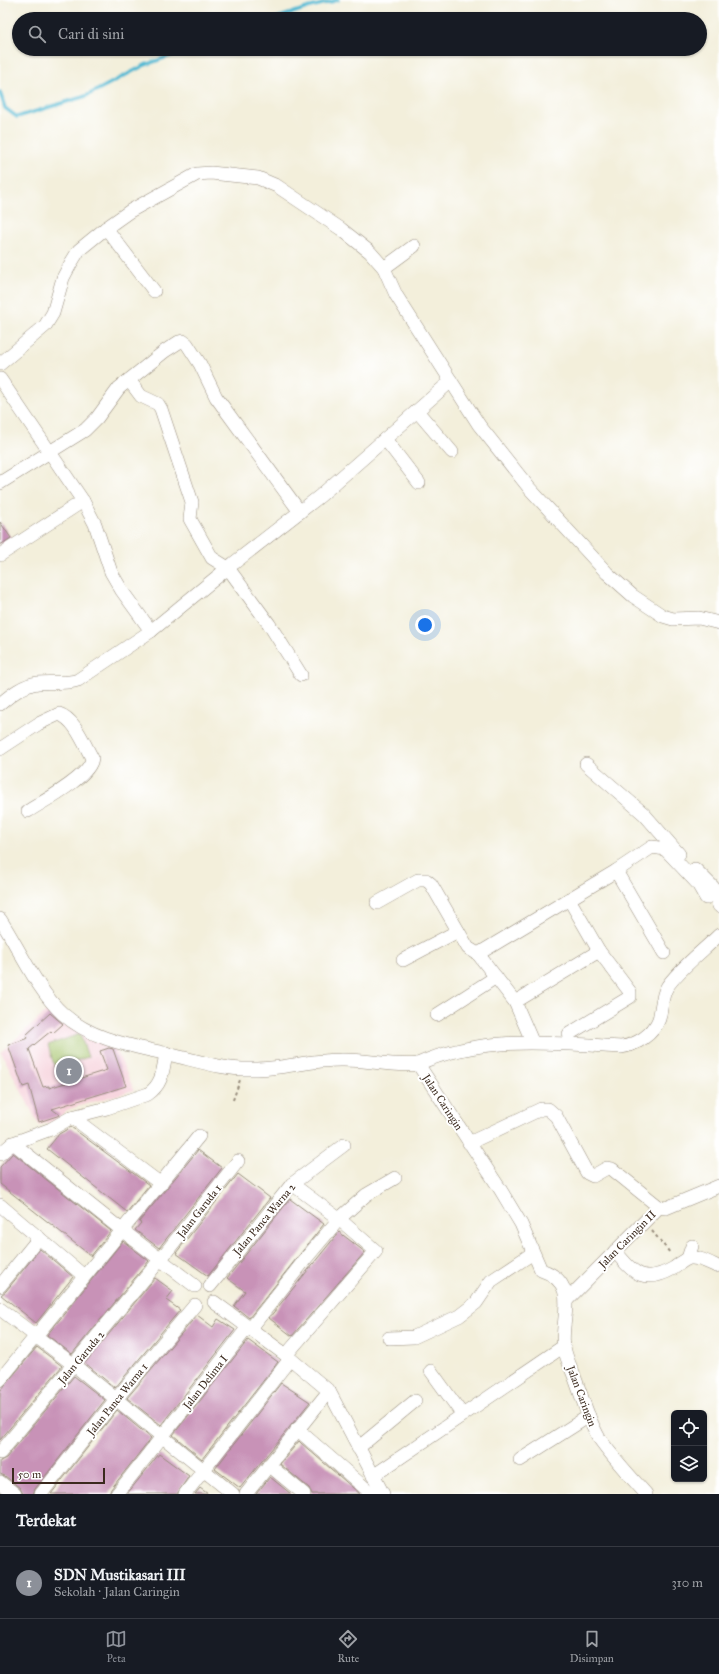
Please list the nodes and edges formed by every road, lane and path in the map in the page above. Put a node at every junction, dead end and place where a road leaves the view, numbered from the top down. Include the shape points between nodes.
1 (106, 228) junction
2 (414, 246) dead end
3 (384, 268) junction
4 (154, 291) dead end
5 (0, 364) edge
6 (0, 379) edge
7 (129, 380) junction
8 (451, 381) junction
9 (417, 411) junction
10 (385, 439) junction
11 (49, 452) junction
12 (452, 452) dead end
13 (0, 483) edge
14 (419, 483) dead end
15 (83, 501) junction
16 (300, 512) junction
17 (0, 555) edge
18 (228, 568) junction
19 (719, 623) edge
20 (151, 630) junction
21 (301, 675) dead end
22 (0, 704) edge
23 (0, 749) edge
24 (586, 764) dead end
25 (28, 811) dead end
26 (616, 871) junction
27 (716, 884) edge
28 (706, 898) dead end
29 (570, 899) junction
30 (377, 903) dead end
31 (719, 906) edge
32 (0, 918) edge
33 (458, 931) junction
34 (719, 935) edge
35 (599, 951) junction
36 (664, 953) dead end
37 (478, 954) junction
38 (403, 960) dead end
39 (496, 977) junction
40 (515, 1002) junction
41 (437, 1015) dead end
42 (569, 1034) dead end
43 (532, 1041) junction
44 (166, 1053) junction
45 (418, 1064) junction
46 (241, 1070) junction
47 (233, 1100) dead end
48 (72, 1116) junction
49 (199, 1136) dead end
50 (13, 1143) junction
51 (469, 1143) junction
52 (344, 1145) dead end
53 (0, 1154) edge
54 (238, 1161) dead end
55 (396, 1178) dead end
56 (161, 1184) junction
57 (292, 1184) junction
58 (719, 1186) edge
59 (0, 1204) edge
60 (659, 1207) junction
61 (339, 1218) junction
62 (644, 1221) junction
63 (123, 1231) junction
64 (39, 1238) junction
65 (692, 1246) dead end
66 (615, 1251) junction
67 (533, 1253) junction
68 (160, 1260) junction
69 (684, 1261) junction
70 (716, 1266) dead end
71 (84, 1276) junction
72 (0, 1286) edge
73 (195, 1286) junction
74 (210, 1286) junction
75 (567, 1300) junction
76 (214, 1302) junction
77 (195, 1305) junction
78 (0, 1309) edge
79 (249, 1328) junction
80 (36, 1337) junction
81 (389, 1338) dead end
82 (564, 1346) junction
83 (288, 1357) junction
84 (74, 1365) junction
85 (431, 1371) dead end
86 (0, 1380) edge
87 (329, 1391) junction
88 (116, 1399) junction
89 (415, 1401) dead end
90 (462, 1414) junction
91 (589, 1416) junction
92 (297, 1429) junction
93 (162, 1438) junction
94 (358, 1448) junction
95 (0, 1453) edge
96 (520, 1460) dead end
97 (269, 1465) junction
98 (204, 1471) junction
99 (373, 1476) junction
100 (0, 1482) edge
101 (378, 1493) edge
102 (15, 1494) edge
103 (41, 1494) edge
104 (117, 1494) edge
105 (185, 1494) edge
106 (233, 1494) edge
107 (246, 1494) edge
108 (304, 1494) edge
109 (646, 1494) edge

1 - 3 street via 197,174 240,175 258,178 277,186 353,238
1 - 4 street
1 - 5 street via 79,250 63,278 53,313 45,326
2 - 3 street
3 - 8 street via 396,295
6 - 11 street
7 - 11 street via 119,388 85,430
7 - 16 street via 179,342 187,344 216,397
7 - 18 street via 141,396 159,406 192,502 190,519 212,558
8 - 9 street
8 - 19 street via 479,425 530,489 592,557 633,596 672,619 699,618
9 - 10 street
9 - 12 street
10 - 14 street
10 - 16 street
11 - 13 street
11 - 15 street
15 - 17 street
15 - 20 street via 95,524 111,572
16 - 18 street
18 - 20 street
18 - 21 street via 269,624
20 - 22 street via 78,680 70,683 38,683 24,686
23 - 25 street via 38,724 59,714 66,716 92,758 89,768 80,777
24 - 27 street via 644,814 677,851
26 - 28 street via 652,847 665,849 698,884
26 - 29 street
26 - 36 street
27 - 31 street
29 - 35 street
29 - 37 street
30 - 33 street via 418,880 426,880 431,884
32 - 44 street, Jalan Caringin via 47,997 71,1020 88,1031 108,1039
33 - 37 street via 468,948
33 - 38 street
34 - 43 street via 671,982 664,994 658,1020 650,1032 638,1042 621,1047
35 - 40 street
35 - 42 street via 630,992 630,997
37 - 39 street
39 - 40 street
39 - 41 street
40 - 43 street
43 - 45 street via 456,1050
44 - 46 street, Jalan Caringin
44 - 48 street via 160,1081 154,1090 107,1108
45 - 46 street, Jalan Caringin via 394,1066 354,1060 333,1060
45 - 51 street, Jalan Caringin
46 - 47 path via 240,1084
48 - 50 street via 51,1128
48 - 56 street
49 - 56 street
50 - 53 street
50 - 63 street
51 - 60 street via 541,1109 548,1109 556,1116 587,1173 593,1176 612,1168
51 - 67 street, Jalan Caringin via 521,1224
52 - 57 street, Jalan Panca Warna 2
54 - 68 street, Jalan Garuda 1
55 - 61 street, Jalan Delima I via 366,1195
56 - 63 street
57 - 61 street
57 - 74 street, Jalan Panca Warna 2
58 - 60 street, Jalan Caringin II via 666,1208
59 - 64 street
60 - 62 street, Jalan Caringin II
61 - 79 street, Jalan Delima I
61 - 83 street via 376,1251
62 - 66 street, Jalan Caringin II
62 - 69 path
63 - 68 street
63 - 71 street
64 - 71 street
64 - 72 street
65 - 69 street
66 - 69 street via 628,1266 646,1276 661,1275
66 - 75 street, Jalan Caringin II
67 - 75 street, Jalan Caringin via 541,1270 557,1279
67 - 81 street via 491,1281 476,1303 460,1316 414,1337
68 - 73 street
68 - 84 street, Jalan Garuda 2
69 - 70 street via 704,1260
71 - 80 street
73 - 74 street via 202,1283
73 - 77 street via 191,1293
74 - 76 street via 215,1295
75 - 82 street, Jalan Caringin
76 - 77 street via 205,1308
76 - 79 street
77 - 88 street, Jalan Panca Warna 1
78 - 80 street
79 - 83 street
79 - 93 street, Jalan Delima I
80 - 84 street
80 - 86 street
82 - 90 street
82 - 91 street, Jalan Caringin
83 - 87 street
83 - 98 street
84 - 88 street
84 - 95 street, Jalan Garuda 2
85 - 90 street
87 - 92 street
87 - 94 street
88 - 93 street
88 - 103 street, Jalan Panca Warna 1
89 - 94 street
90 - 99 street
91 - 96 street
91 - 109 street, Jalan Caringin via 599,1437 619,1465
92 - 97 street
92 - 101 street
93 - 98 street
93 - 104 street, Jalan Delima I
94 - 99 street
97 - 107 street
97 - 108 street
98 - 105 street
98 - 106 street
99 - 101 street
100 - 102 street

